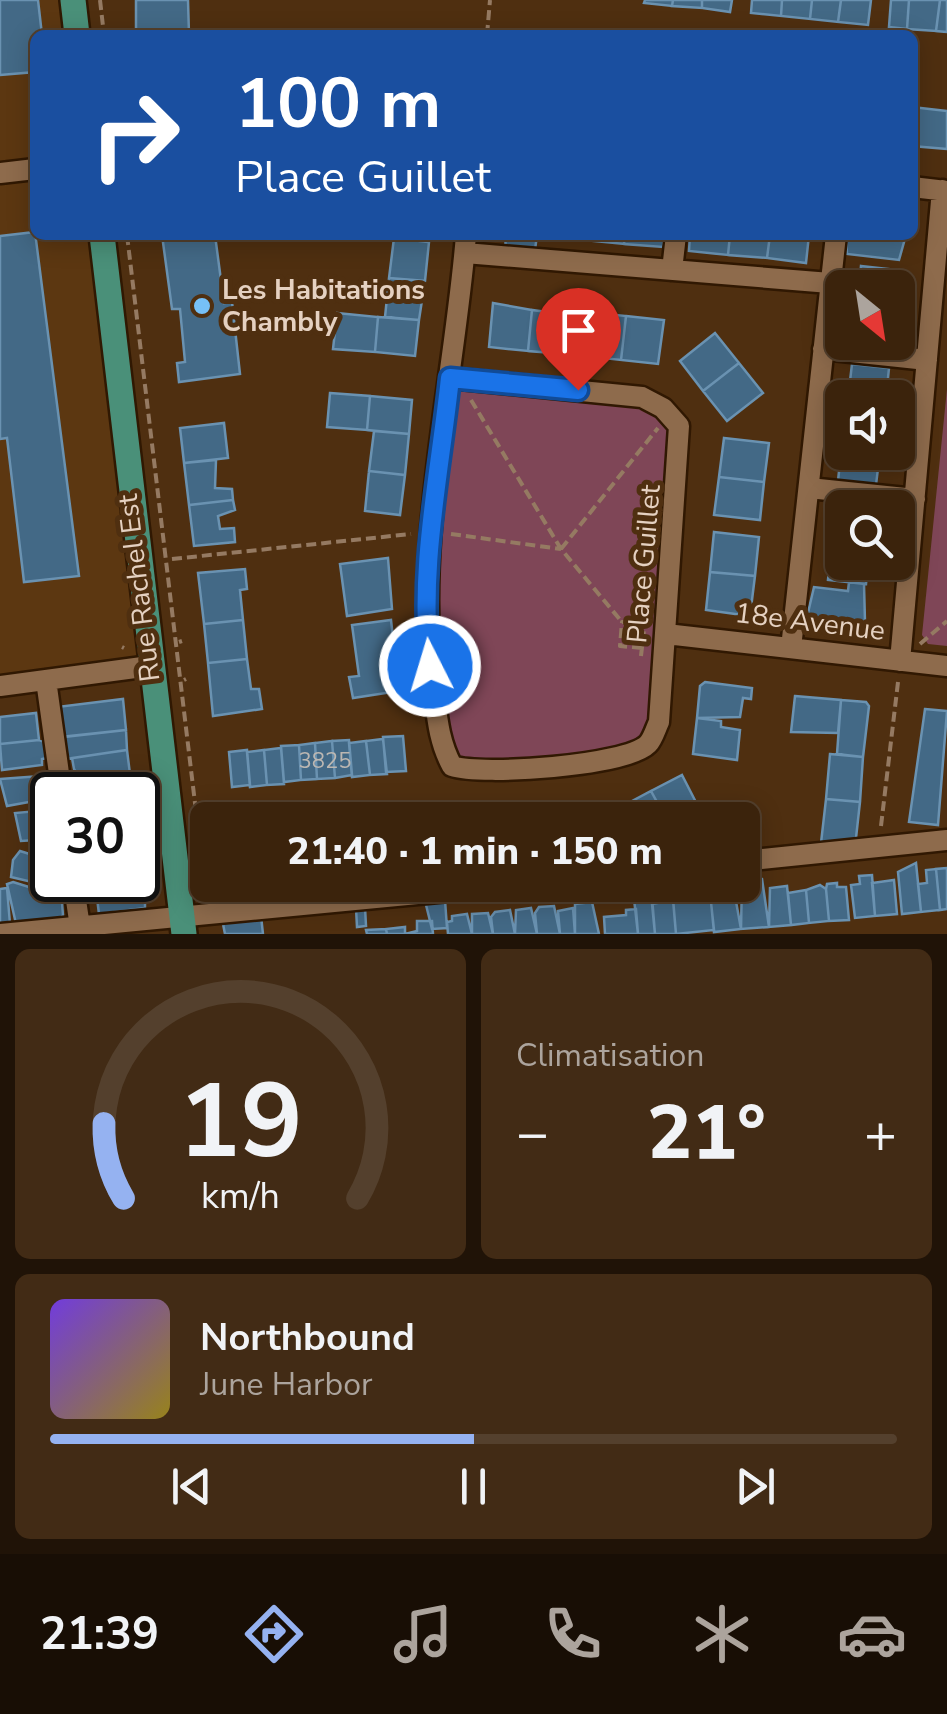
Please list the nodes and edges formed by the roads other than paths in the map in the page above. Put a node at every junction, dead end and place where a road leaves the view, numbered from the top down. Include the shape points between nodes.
1 (73, 0) edge
2 (76, 30) edge
3 (30, 169) edge
4 (0, 173) edge
5 (918, 189) edge
6 (945, 191) edge
7 (103, 240) edge
8 (675, 240) edge
9 (835, 240) edge
10 (465, 244) edge
11 (672, 270) junction
12 (832, 270) edge
13 (825, 283) edge
14 (825, 330) edge
15 (823, 349) junction
16 (927, 360) junction
17 (450, 378) junction
18 (808, 488) junction
19 (827, 490) edge
20 (915, 499) edge
21 (907, 580) edge
22 (666, 634) junction
23 (791, 648) junction
24 (150, 666) junction
25 (947, 666) edge
26 (899, 671) junction
27 (46, 680) junction
28 (0, 686) edge
29 (59, 772) edge
30 (947, 840) edge
31 (760, 859) edge
32 (77, 902) edge
33 (345, 902) edge
34 (183, 926) edge
35 (80, 927) junction
36 (0, 934) edge

1 - 2 main road
3 - 4 street
5 - 6 street
6 - 16 street
7 - 24 main road, Rue Rachel Est
8 - 11 street
9 - 12 street
10 - 11 street
10 - 17 street
11 - 13 street
14 - 15 street
15 - 16 street
15 - 18 street
16 - 20 street
17 - 22 street, Place Guillet via 642,396 664,408 679,426 681,449
17 - 22 street, Place Guillet via 426,627 440,745 452,766 511,769 624,755 648,744 659,722
18 - 19 street
18 - 23 street
21 - 26 street
22 - 23 street, 18e Avenue
23 - 26 street, 18e Avenue
24 - 27 street
24 - 34 main road, Rue Rachel Est
25 - 26 street, 18e Avenue
27 - 28 street
27 - 29 street
30 - 31 street
32 - 35 street
33 - 34 street via 209,916
34 - 35 street
35 - 36 street

